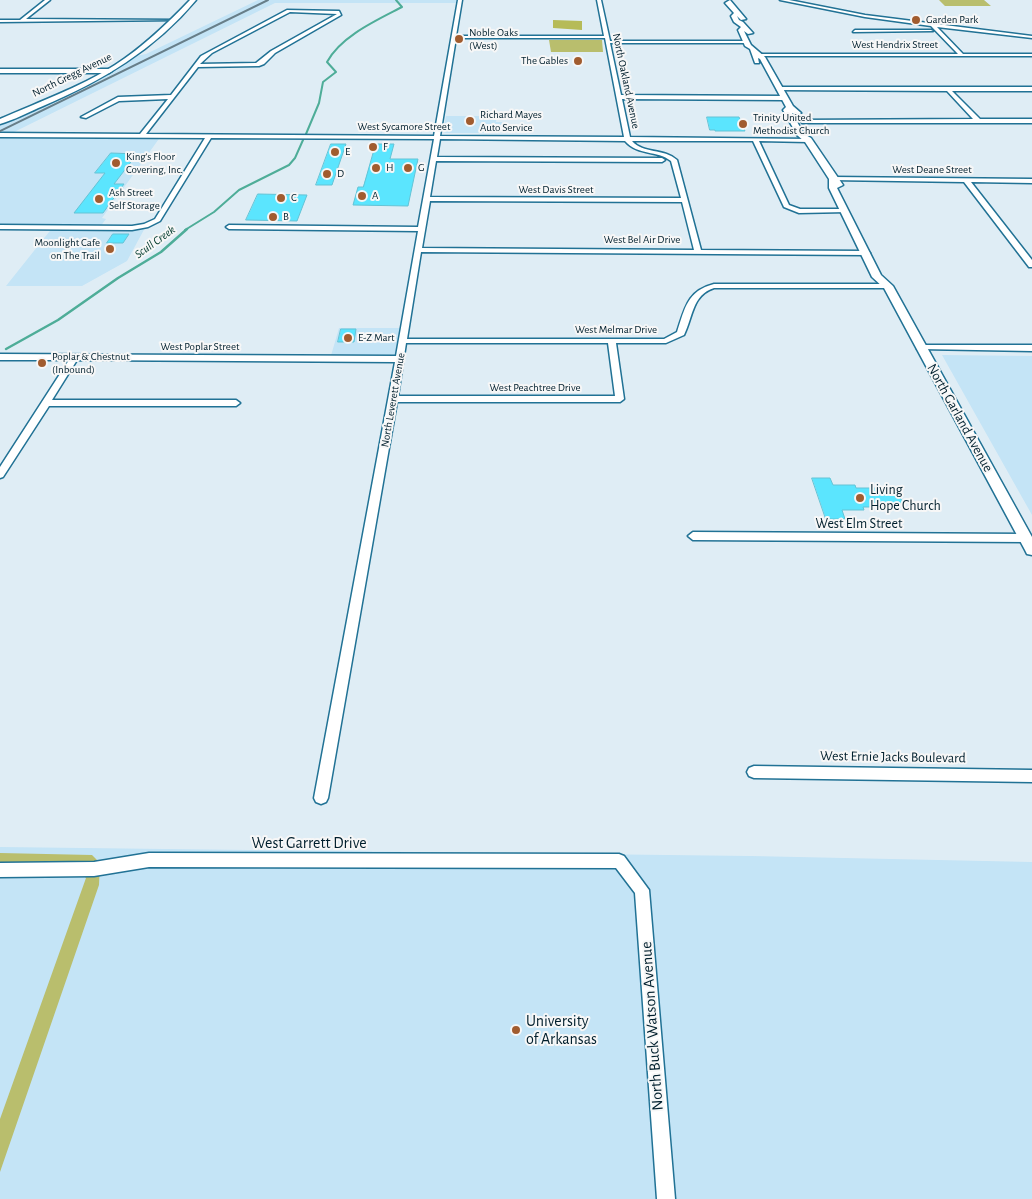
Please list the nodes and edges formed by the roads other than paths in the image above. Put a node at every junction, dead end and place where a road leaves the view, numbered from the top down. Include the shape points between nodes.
1 (48, 0) edge
2 (194, 0) edge
3 (460, 0) edge
4 (599, 0) edge
5 (782, 0) edge
6 (730, 1) edge
7 (0, 20) edge
8 (173, 20) junction
9 (21, 21) junction
10 (742, 25) junction
11 (932, 25) junction
12 (855, 31) dead end
13 (937, 31) junction
14 (454, 37) junction
15 (1032, 37) edge
16 (606, 40) junction
17 (746, 42) junction
18 (753, 48) junction
19 (757, 55) junction
20 (962, 55) junction
21 (1032, 55) edge
22 (196, 66) junction
23 (0, 70) edge
24 (109, 71) junction
25 (778, 89) junction
26 (948, 89) junction
27 (1032, 90) edge
28 (172, 97) junction
29 (619, 97) junction
30 (784, 98) junction
31 (790, 107) junction
32 (84, 117) dead end
33 (802, 121) junction
34 (978, 121) junction
35 (1032, 121) edge
36 (0, 122) edge
37 (0, 135) edge
38 (142, 136) junction
39 (209, 136) junction
40 (437, 137) junction
41 (628, 140) junction
42 (755, 140) junction
43 (808, 140) junction
44 (433, 159) junction
45 (674, 160) junction
46 (832, 179) junction
47 (966, 180) junction
48 (1032, 181) edge
49 (427, 199) junction
50 (685, 200) junction
51 (845, 211) junction
52 (856, 212) dead end
53 (0, 227) edge
54 (229, 227) dead end
55 (422, 229) junction
56 (871, 249) junction
57 (418, 250) junction
58 (698, 252) junction
59 (1032, 265) edge
60 (886, 272) dead end
61 (888, 286) junction
62 (403, 341) junction
63 (612, 342) junction
64 (920, 347) junction
65 (1032, 348) edge
66 (0, 357) edge
67 (74, 358) junction
68 (400, 360) junction
69 (393, 399) junction
70 (45, 403) junction
71 (236, 403) dead end
72 (0, 475) edge
73 (693, 536) dead end
74 (1029, 544) edge
75 (754, 772) dead end
76 (1032, 776) edge
77 (321, 798) dead end
78 (619, 861) joint
79 (0, 870) edge
80 (666, 1199) edge

1 - 9 street
2 - 8 main road, North Gregg Avenue
3 - 14 street, North Leverett Avenue
4 - 16 street, North Oakland Avenue
5 - 11 street via 837,12
6 - 10 main road, North Garland Avenue via 728,4 735,12 736,21
7 - 9 street
8 - 9 street
8 - 24 main road, North Gregg Avenue
10 - 17 main road, North Garland Avenue
10 - 18 main road, North Garland Avenue via 756,45
11 - 13 street
11 - 15 street
12 - 13 street
13 - 20 street
14 - 16 street
14 - 40 street, North Leverett Avenue
16 - 17 street
16 - 29 street, North Oakland Avenue
17 - 18 main road, North Garland Avenue
18 - 19 main road, North Garland Avenue
19 - 20 street, West Hendrix Street
19 - 25 main road, North Garland Avenue via 755,58 767,78 774,81
20 - 21 street, West Hendrix Street
22 - 22 street via 210,52 289,12 340,12 257,65
22 - 28 street
23 - 24 street
24 - 36 main road, North Gregg Avenue
25 - 26 street
25 - 30 main road, North Garland Avenue
26 - 27 street
26 - 34 street
28 - 32 street via 118,99
28 - 38 street
29 - 30 street
29 - 41 street, North Oakland Avenue
30 - 31 main road, North Garland Avenue
31 - 33 main road, North Garland Avenue
31 - 43 main road, North Garland Avenue via 787,110 800,134
33 - 34 street
33 - 43 main road, North Garland Avenue via 810,135
34 - 35 street
37 - 38 street, West Sycamore Street
38 - 39 street, West Sycamore Street
39 - 40 street, West Sycamore Street
39 - 53 street via 158,220 146,226
40 - 41 street, West Sycamore Street
40 - 44 street, North Leverett Avenue
41 - 42 street, West Sycamore Street
41 - 45 street, North Oakland Avenue via 636,148
42 - 43 street, West Sycamore Street
42 - 51 street via 786,206 799,211
43 - 46 main road, North Garland Avenue
44 - 45 street
44 - 49 street, North Leverett Avenue
45 - 50 street
46 - 47 street, West Deane Street
46 - 51 main road, North Garland Avenue
46 - 52 main road, North Garland Avenue via 843,188
47 - 48 street, West Deane Street
47 - 59 street
49 - 50 street, West Davis Street
49 - 55 street, North Leverett Avenue
50 - 58 street
51 - 56 main road, North Garland Avenue
54 - 55 street
55 - 57 street, North Leverett Avenue
56 - 58 street, West Bel Air Drive
56 - 61 main road, North Garland Avenue via 877,277
57 - 58 street, West Bel Air Drive
57 - 62 street, North Leverett Avenue
60 - 61 main road, North Garland Avenue
61 - 63 street, West Melmar Drive via 705,287 697,292 681,333 666,341
61 - 64 main road, North Garland Avenue
62 - 63 street, West Melmar Drive
62 - 68 street, North Leverett Avenue
63 - 69 street, West Peachtree Drive via 620,399
64 - 65 street
64 - 74 main road, North Garland Avenue
66 - 67 street, West Poplar Street
67 - 68 street, West Poplar Street
67 - 70 street
68 - 69 street, North Leverett Avenue
69 - 77 street, North Leverett Avenue
70 - 71 street
70 - 72 street
73 - 74 street, West Elm Street
75 - 76 street, West Ernie Jacks Boulevard
78 - 79 street, West Garrett Drive via 149,860 122,867
78 - 80 street, North Buck Watson Avenue via 642,890

